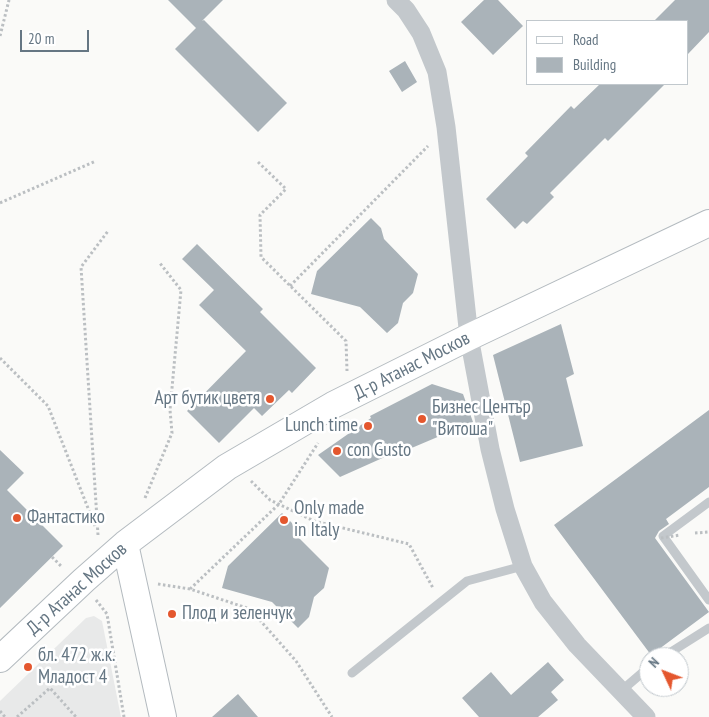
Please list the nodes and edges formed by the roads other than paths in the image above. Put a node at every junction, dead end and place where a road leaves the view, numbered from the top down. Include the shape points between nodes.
1 (396, 0) edge
2 (709, 223) edge
3 (469, 337) junction
4 (709, 502) edge
5 (116, 552) junction
6 (523, 566) junction
7 (709, 600) edge
8 (709, 628) edge
9 (678, 647) edge
10 (0, 659) edge
11 (352, 674) dead end
12 (639, 676) edge
13 (621, 691) junction
14 (163, 717) edge
15 (646, 717) edge

1 - 3 street via 421,32 437,72
2 - 3 street, Д-р Атанас Москов
3 - 5 street, Д-р Атанас Москов via 288,430 227,467
3 - 6 street via 494,466
4 - 7 lane via 663,536
5 - 10 street, Д-р Атанас Москов via 73,574
5 - 14 street
6 - 11 lane via 467,581
6 - 13 street via 542,602
8 - 9 lane
12 - 13 lane
13 - 15 street

